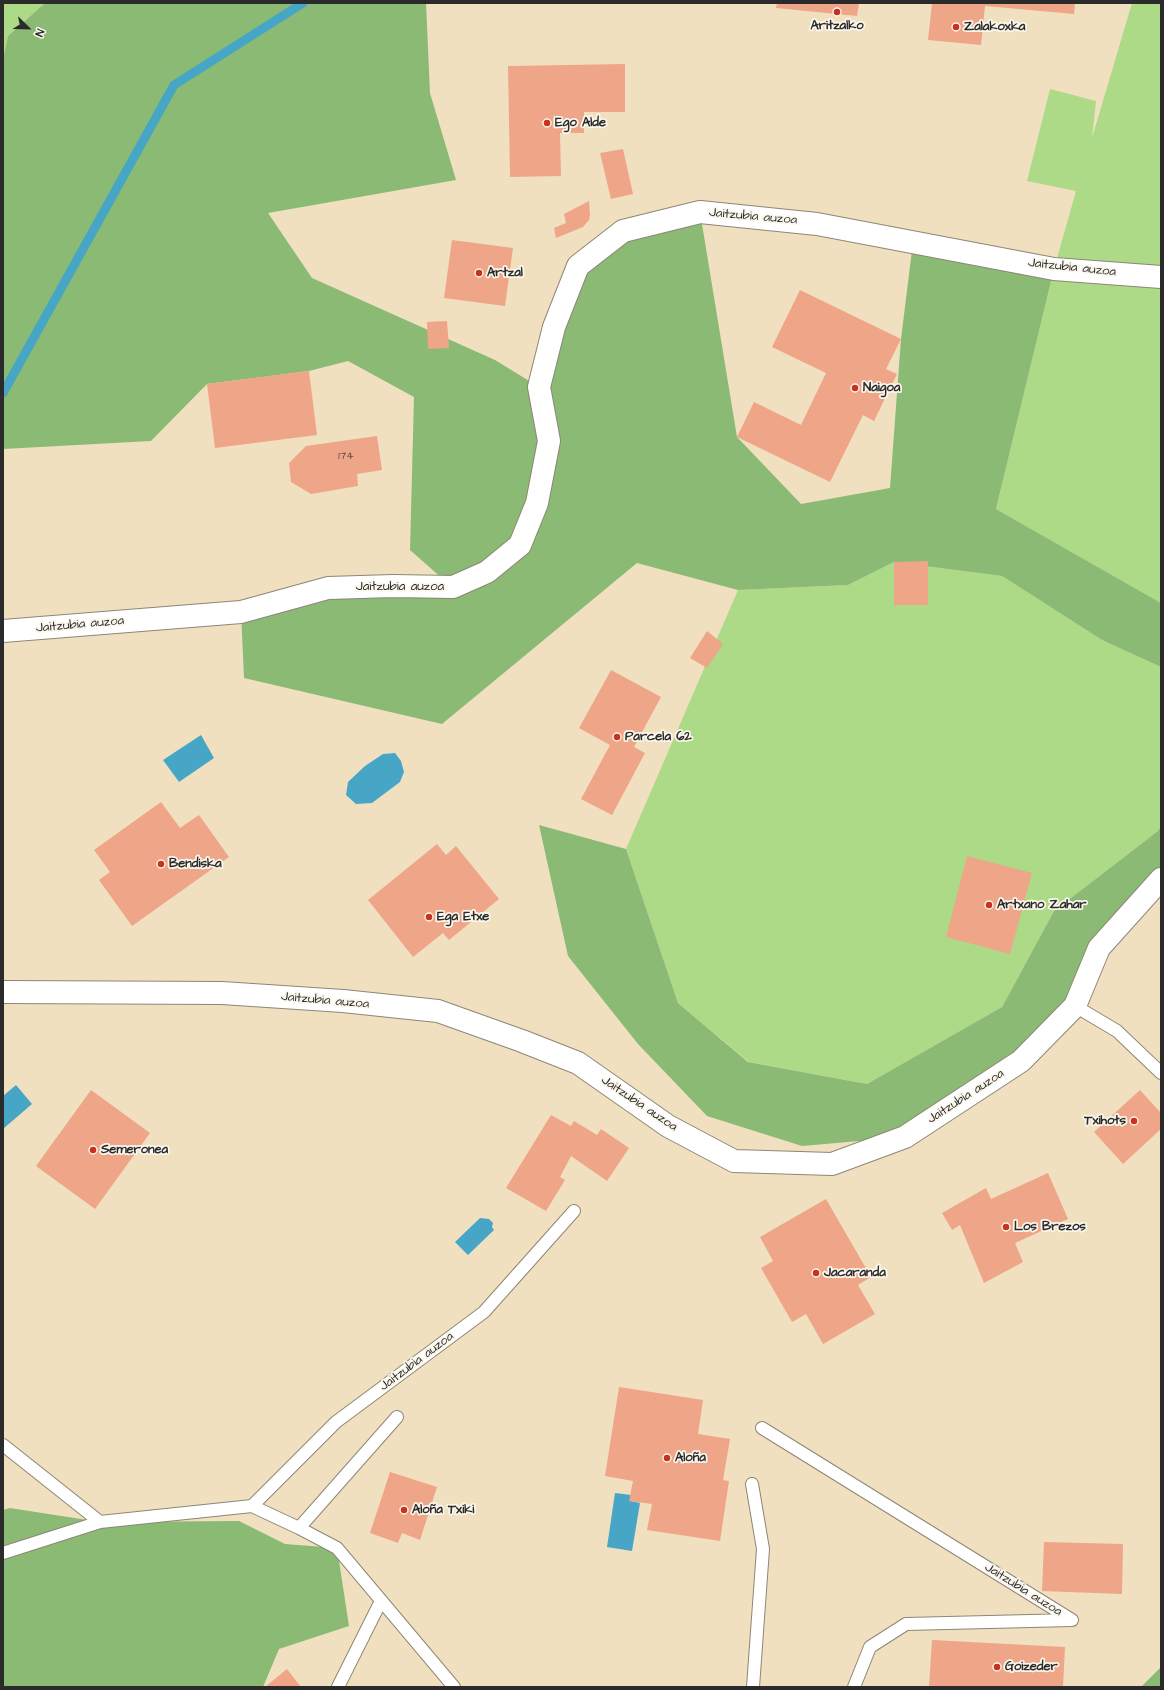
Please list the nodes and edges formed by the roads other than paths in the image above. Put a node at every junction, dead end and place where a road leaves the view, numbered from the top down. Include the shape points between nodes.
1 (1161, 277) edge
2 (3, 631) edge
3 (1161, 879) edge
4 (3, 992) edge
5 (1076, 1006) junction
6 (1161, 1073) edge
7 (574, 1211) dead end
8 (397, 1417) dead end
9 (762, 1428) dead end
10 (3, 1444) edge
11 (752, 1484) dead end
12 (252, 1506) junction
13 (100, 1522) junction
14 (299, 1528) junction
15 (3, 1553) edge
16 (381, 1601) junction
17 (338, 1687) edge
18 (454, 1687) edge
19 (753, 1687) edge
20 (854, 1687) edge

1 - 2 street, Jaitzubia auzoa via 1054,268 817,224 700,212 623,231 578,266 554,327 539,387 549,441 538,503 520,545 487,572 453,587 328,588 241,612
3 - 5 street, Jaitzubia auzoa via 1099,948
4 - 5 street, Jaitzubia auzoa via 222,993 343,1001 438,1011 578,1063 668,1126 734,1161 832,1164 912,1133 1021,1061
5 - 6 lane via 1117,1031
7 - 12 lane, Jaitzubia auzoa via 484,1312 336,1422
8 - 14 lane
9 - 20 lane, Jaitzubia auzoa via 1072,1620 906,1624 870,1647
10 - 13 lane
11 - 19 lane via 763,1550
12 - 13 lane
12 - 14 lane
13 - 15 lane
14 - 16 lane via 337,1548
16 - 17 lane
16 - 18 lane

